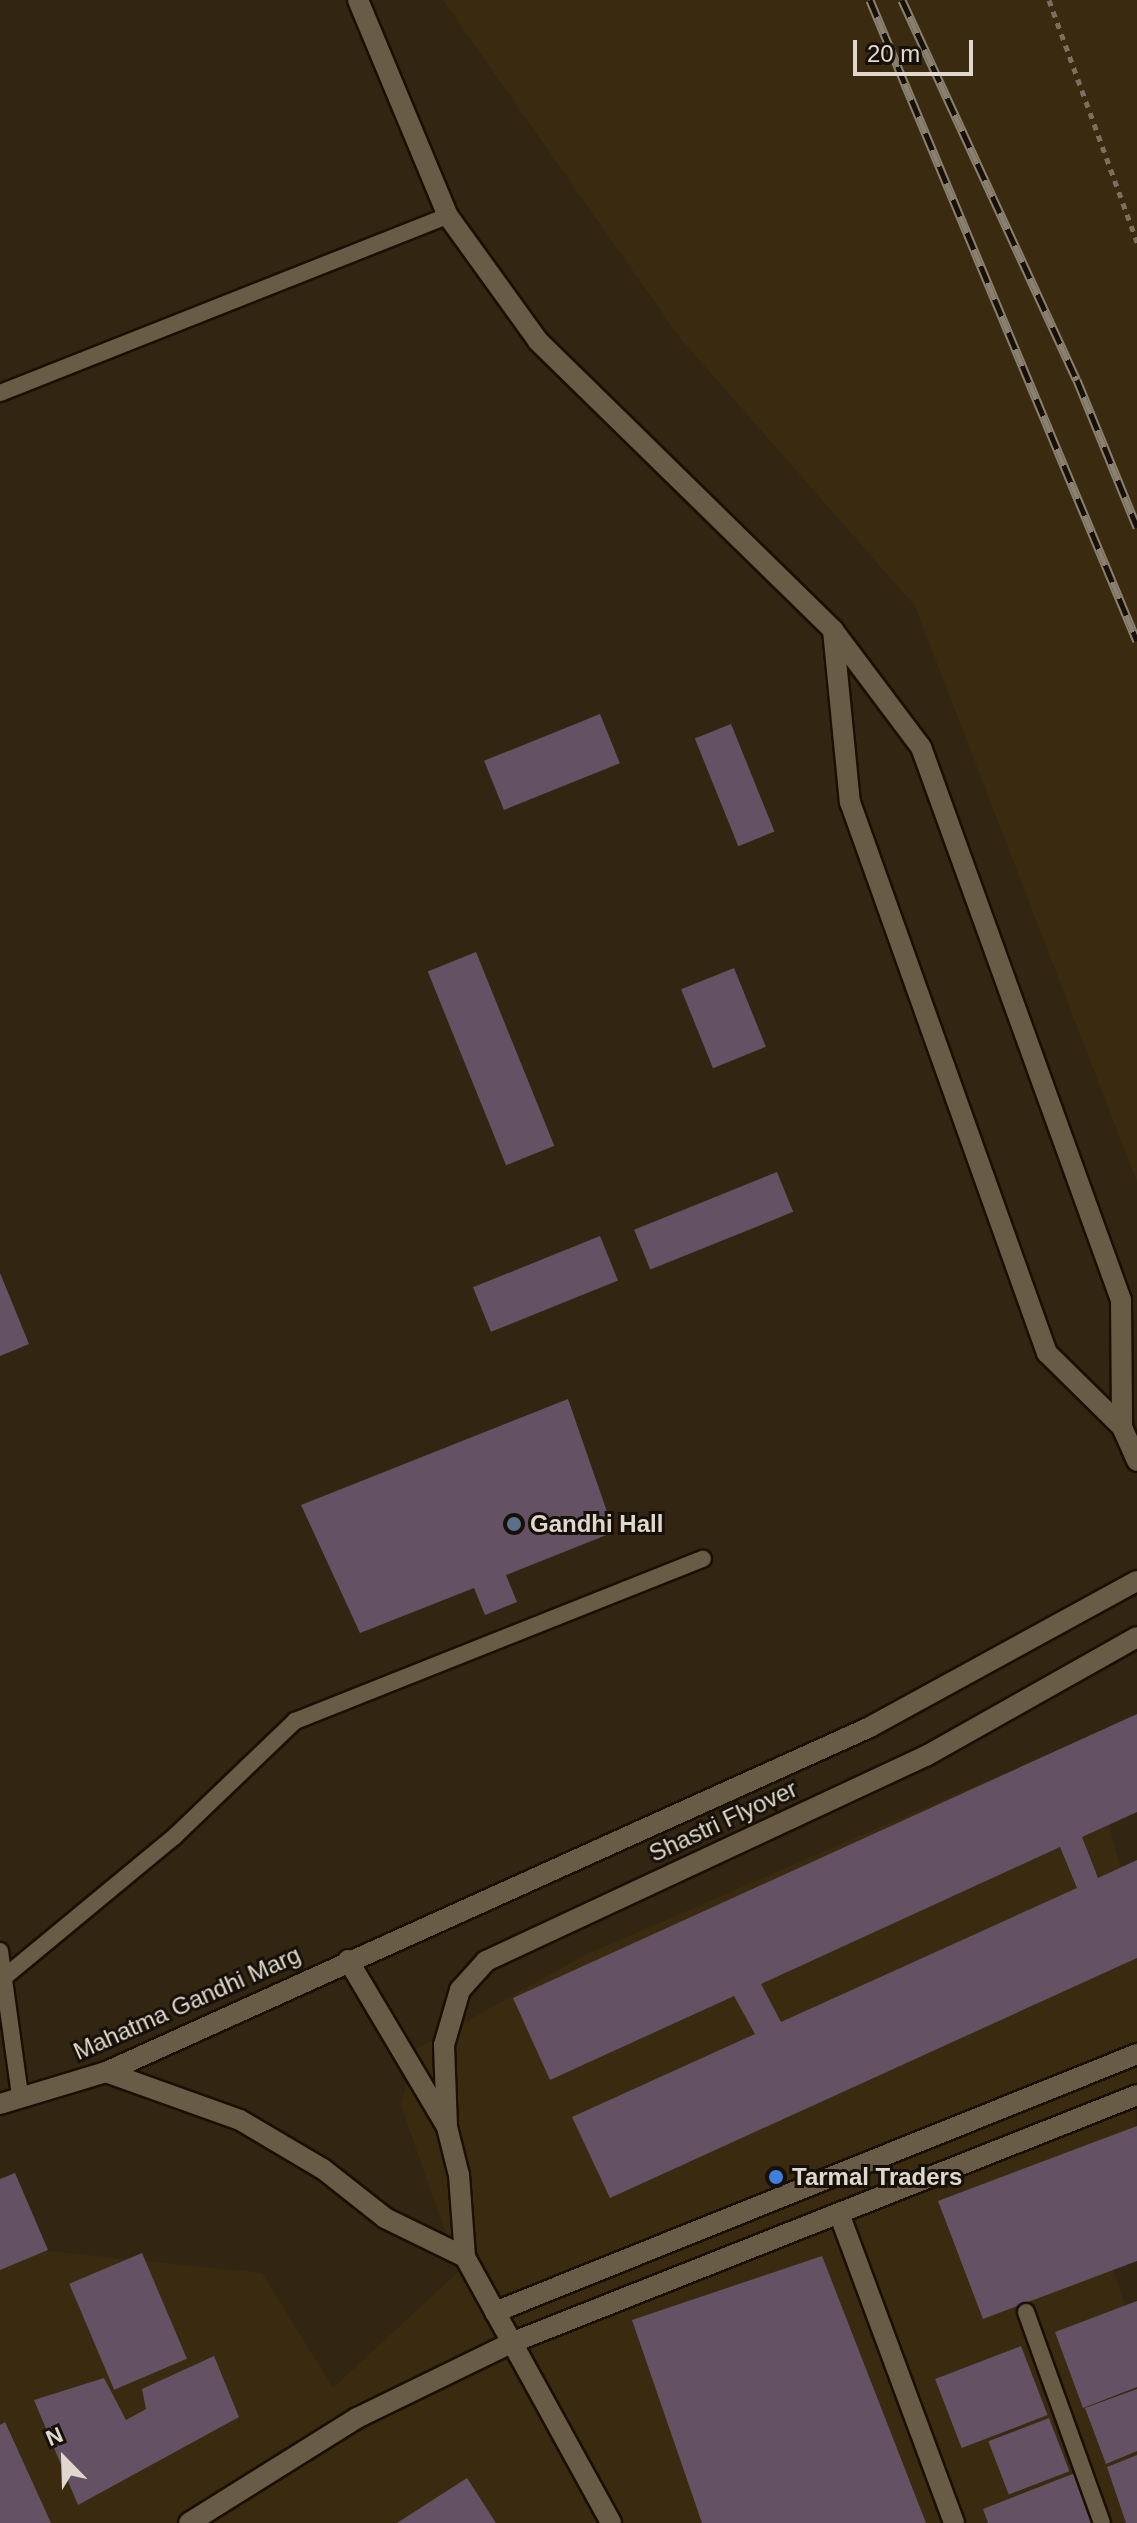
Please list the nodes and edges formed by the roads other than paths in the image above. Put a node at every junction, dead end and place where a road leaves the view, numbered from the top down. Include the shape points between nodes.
1 (358, 0) edge
2 (448, 216) junction
3 (0, 393) edge
4 (833, 630) junction
5 (1122, 1427) junction
6 (1137, 1461) edge
7 (703, 1559) dead end
8 (1137, 1581) edge
9 (1137, 1637) edge
10 (0, 1951) edge
11 (348, 1960) junction
12 (7, 1975) junction
13 (1137, 2054) edge
14 (106, 2072) junction
15 (1137, 2095) edge
16 (20, 2096) junction
17 (0, 2104) edge
18 (447, 2127) junction
19 (840, 2216) junction
20 (465, 2257) junction
21 (495, 2312) junction
22 (1026, 2312) dead end
23 (511, 2343) junction
24 (189, 2523) edge
25 (611, 2523) edge
26 (954, 2523) edge
27 (1102, 2523) edge

1 - 2 street
2 - 3 lane
2 - 4 street via 538,341
4 - 5 street via 921,747 1121,1300
4 - 5 street via 850,802 1047,1353
5 - 6 street
7 - 12 lane via 295,1721 174,1837
8 - 11 street, Shastri Flyover via 870,1727
9 - 18 street, Shastri Flyover via 926,1756 486,1961 460,1990 444,2045
10 - 12 lane
11 - 14 street, Mahatma Gandhi Marg
11 - 18 street
12 - 16 lane
13 - 21 street
14 - 16 street, Mahatma Gandhi Marg
14 - 20 street via 240,2120 323,2169 385,2218
15 - 19 street
16 - 17 street, Mahatma Gandhi Marg
18 - 20 street via 459,2175
19 - 23 street
19 - 26 street
20 - 21 street
21 - 23 street
22 - 27 lane
23 - 24 street via 357,2418
23 - 25 street

